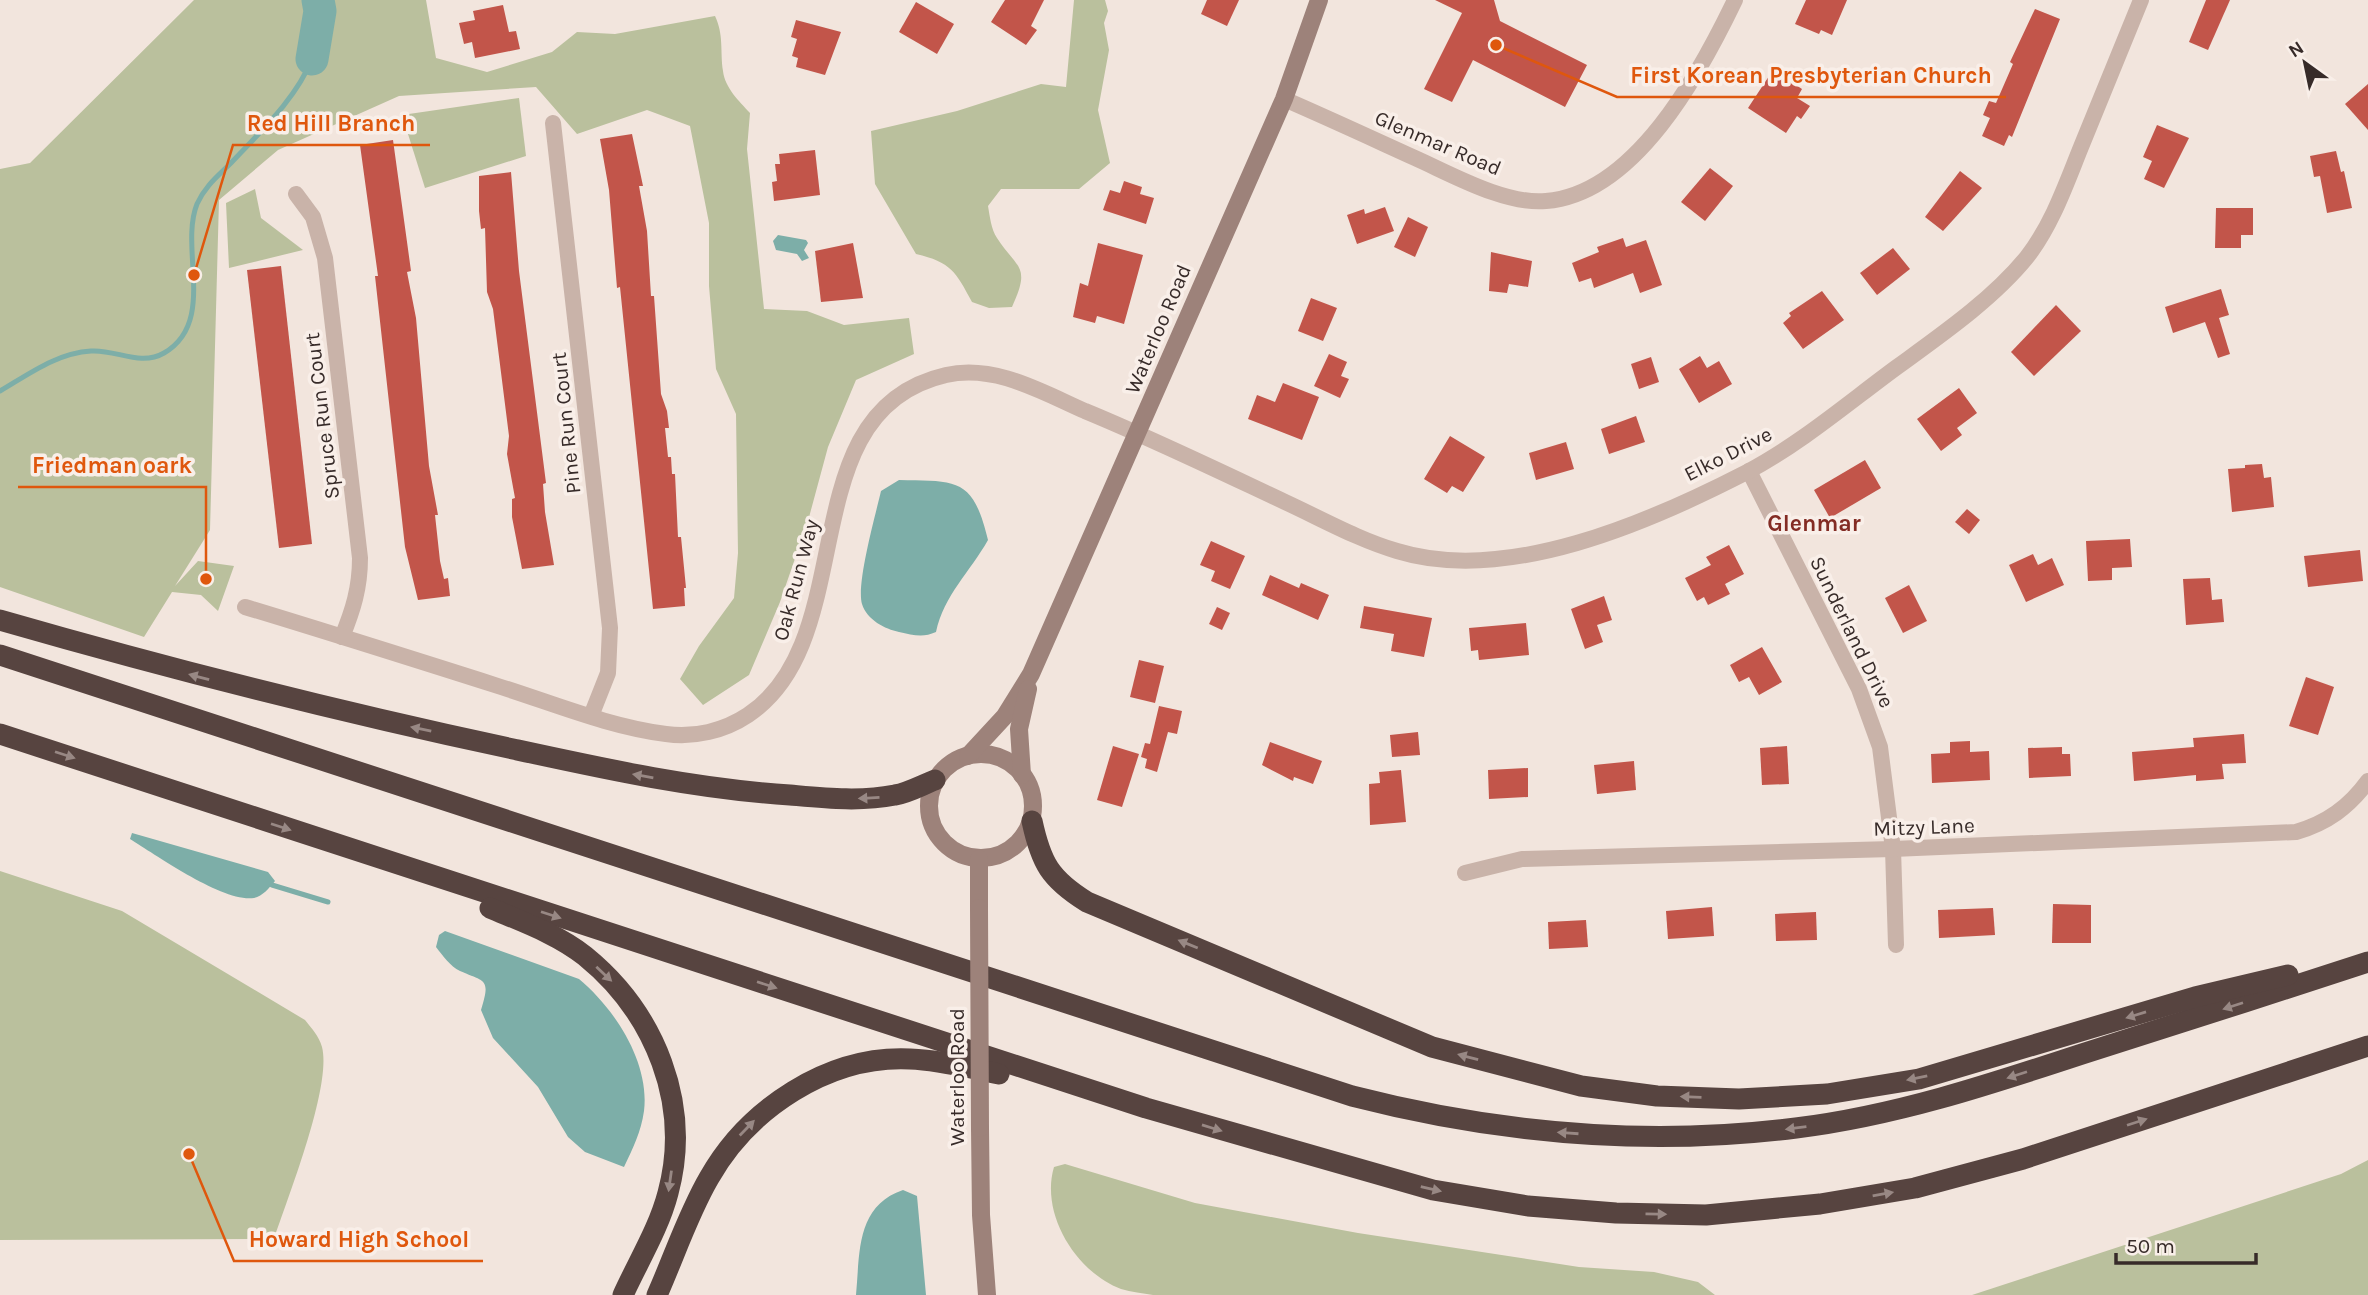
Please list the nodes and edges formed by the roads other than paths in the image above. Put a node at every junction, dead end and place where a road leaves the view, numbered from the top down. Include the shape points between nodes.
1 (1319, 0) edge
2 (1735, 0) edge
3 (2141, 0) edge
4 (1284, 99) junction
5 (553, 123) dead end
6 (296, 194) dead end
7 (1138, 433) junction
8 (1749, 471) junction
9 (245, 607) dead end
10 (0, 621) edge
11 (342, 636) junction
12 (0, 655) edge
13 (1031, 674) junction
14 (591, 716) junction
15 (0, 734) edge
16 (968, 756) junction
17 (1022, 775) junction
18 (934, 780) junction
19 (2368, 781) edge
20 (1032, 821) junction
21 (1893, 849) junction
22 (369, 857) junction
23 (979, 859) junction
24 (1465, 873) dead end
25 (1896, 945) dead end
26 (2368, 955) edge
27 (2368, 962) edge
28 (2368, 1046) edge
29 (1146, 1108) junction
30 (623, 1295) edge
31 (657, 1295) edge
32 (987, 1295) edge

1 - 4 main road, Waterloo Road
2 - 4 street, Glenmar Road via 1695,75 1651,135 1620,169 1572,197 1543,202 1483,189
3 - 8 street, Elko Drive via 2064,189 2027,257 1920,350
4 - 7 main road, Waterloo Road
5 - 14 street, Pine Run Court via 610,628 608,673
6 - 11 street, Spruce Run Court via 313,217 326,258 360,558 360,582
7 - 8 street, Elko Drive via 1399,552 1473,562 1548,551 1611,530
7 - 13 main road, Waterloo Road
7 - 14 street, Oak Run Way via 1014,380 983,373 952,374 922,382 872,418 860,439 847,472 800,651 767,699 746,717 696,735 666,734
8 - 21 street, Sunderland Drive via 1872,720 1886,780
9 - 11 street, Oak Run Way
18 -> 10 highway via 873,799 736,792 344,713
11 - 14 street, Oak Run Way
27 -> 12 highway via 1891,1112 1796,1129 1690,1135 1525,1130 1428,1116 1352,1096
13 - 16 main road, Waterloo Road via 1005,716
13 - 17 main road, Waterloo Road via 1019,729
15 -> 22 highway
16 - 17 main road via 1000,756
16 - 18 main road via 948,765
17 - 20 main road via 1034,803
18 - 23 main road via 928,811 934,832 950,850
19 - 21 street, Mitzy Lane via 2338,813 2296,832
20 - 23 main road via 1011,850
26 -> 20 highway via 2195,997 1919,1079 1814,1095 1739,1099 1657,1096 1581,1086 1433,1047 1087,902 1063,888 1050,872 1039,854
21 - 24 street, Mitzy Lane via 1522,859
21 - 25 street, Sunderland Drive
22 -> 29 highway
22 -> 30 highway via 554,936 584,955 636,1008 664,1065 675,1129 668,1194
23 - 32 main road, Waterloo Road, bridge via 981,1215
29 -> 28 highway via 1433,1190 1528,1206 1706,1215 1820,1204 1915,1188 2023,1158
31 -> 29 highway via 709,1178 737,1138 763,1111 836,1071 907,1058 940,1061

